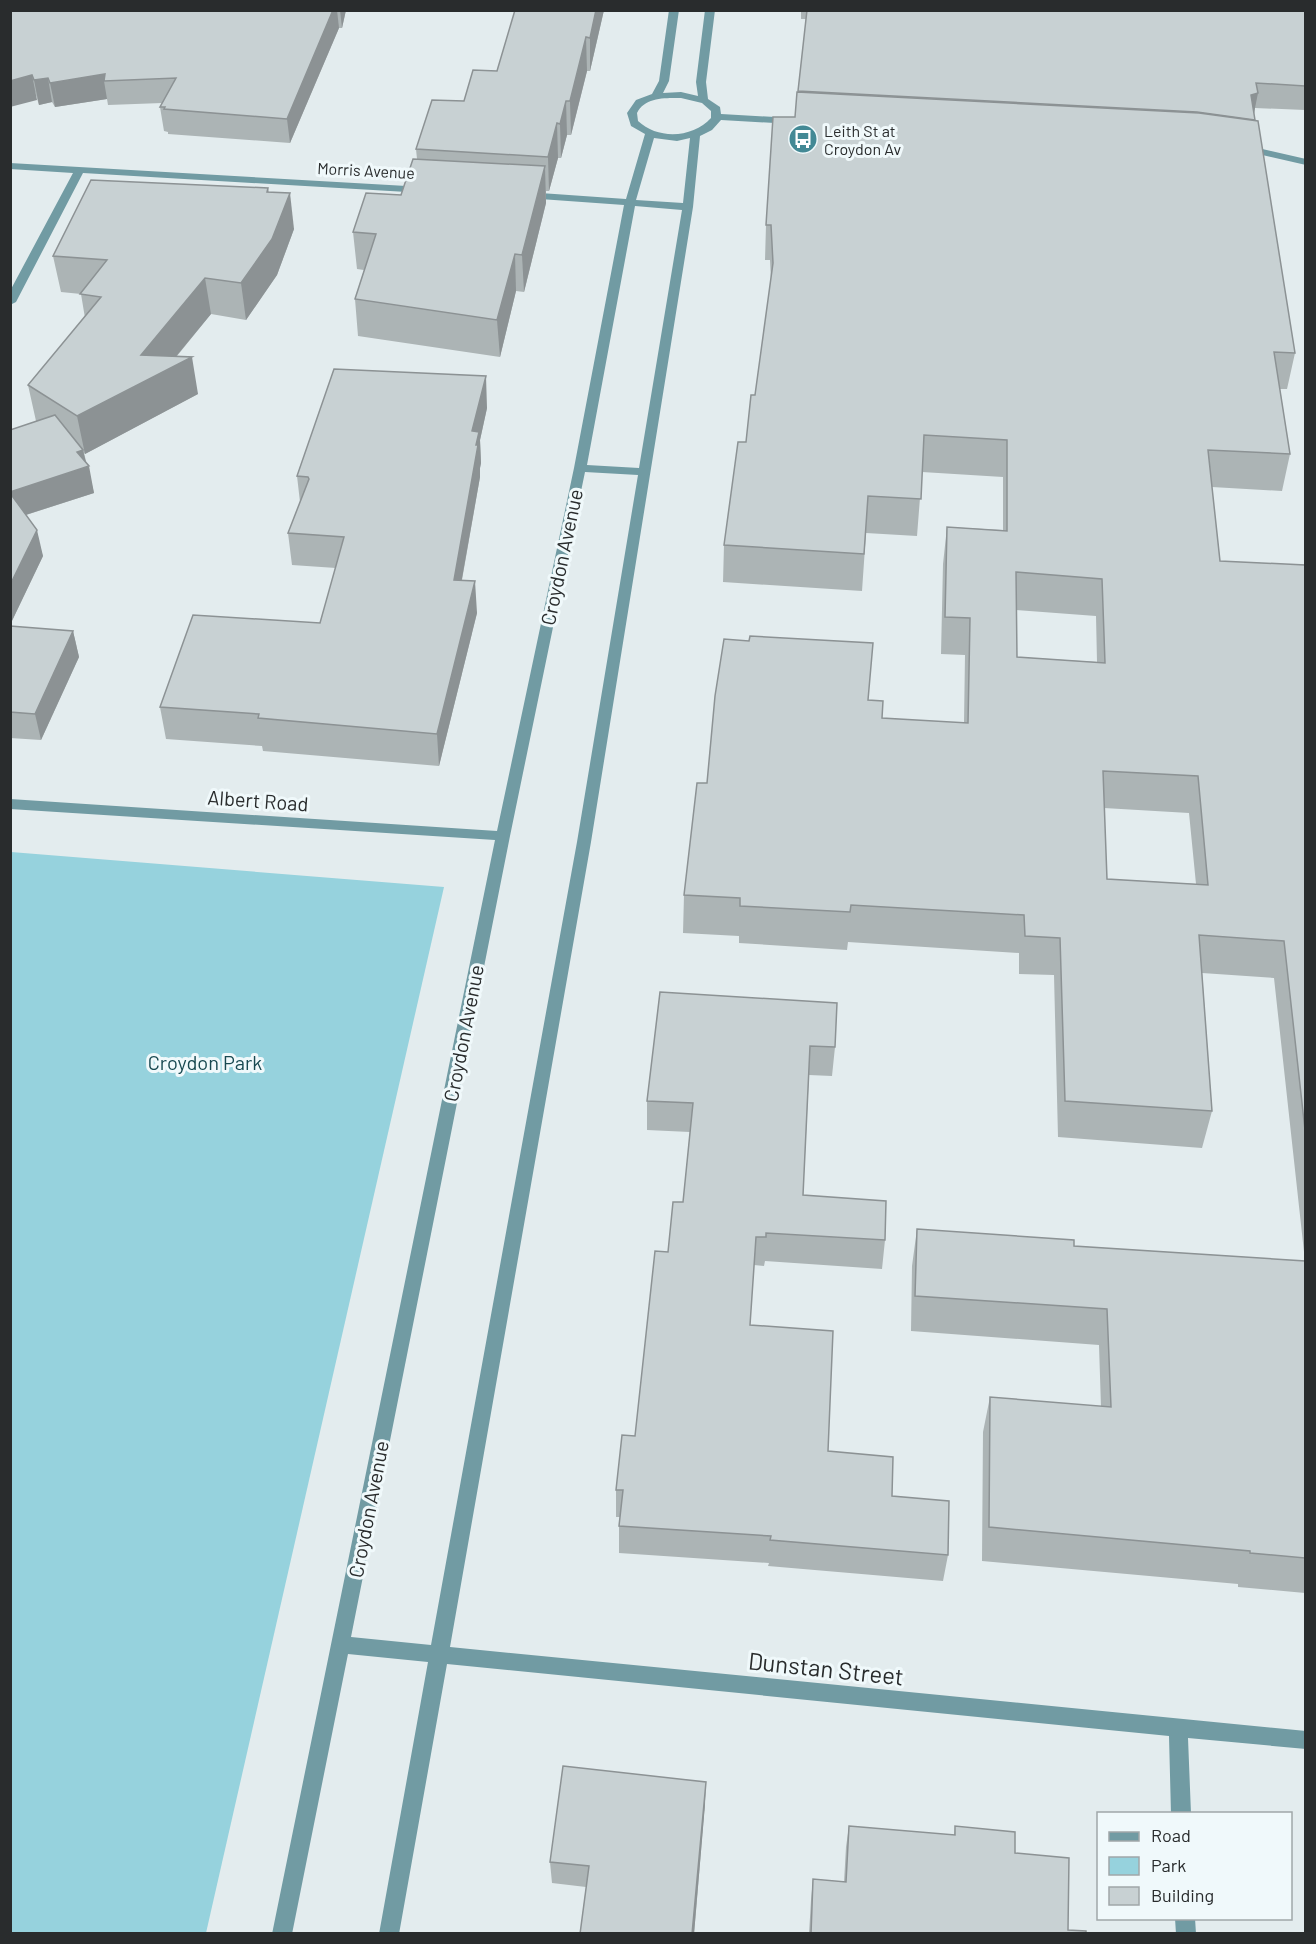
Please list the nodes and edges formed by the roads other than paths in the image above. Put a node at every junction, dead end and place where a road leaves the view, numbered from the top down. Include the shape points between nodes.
1 (674, 10) edge
2 (710, 10) edge
3 (656, 97) junction
4 (703, 100) junction
5 (718, 117) junction
6 (806, 122) edge
7 (650, 133) junction
8 (695, 135) junction
9 (1235, 147) edge
10 (1305, 162) edge
11 (10, 166) edge
12 (79, 172) junction
13 (433, 190) edge
14 (515, 195) edge
15 (630, 202) junction
16 (688, 207) junction
17 (10, 302) edge
18 (579, 468) junction
19 (644, 472) junction
20 (10, 804) edge
21 (503, 836) junction
22 (341, 1646) junction
23 (438, 1655) junction
24 (1178, 1728) junction
25 (1305, 1740) edge
26 (1181, 1812) edge
27 (282, 1934) edge
28 (389, 1934) edge

1 - 3 street via 664,81
2 - 4 street
3 - 4 street via 681,95
3 - 7 street via 637,105 631,117 640,129
4 - 5 street via 716,110
5 - 6 street
5 - 8 street via 714,124
7 - 8 street via 672,137
7 - 15 street, Croydon Avenue
8 - 16 street
9 - 10 street
11 - 12 street, Morris Avenue
12 - 13 street, Morris Avenue
12 - 17 street
14 - 15 street
15 - 16 street
15 - 18 street, Croydon Avenue
16 - 19 street
18 - 19 street
18 - 21 street, Croydon Avenue
19 - 23 street via 584,842
20 - 21 street, Albert Road
21 - 22 street, Croydon Avenue
22 - 23 street, Dunstan Street
22 - 27 street, Croydon Avenue
23 - 24 street, Dunstan Street
23 - 28 street
24 - 25 street, Dunstan Street
24 - 26 street

